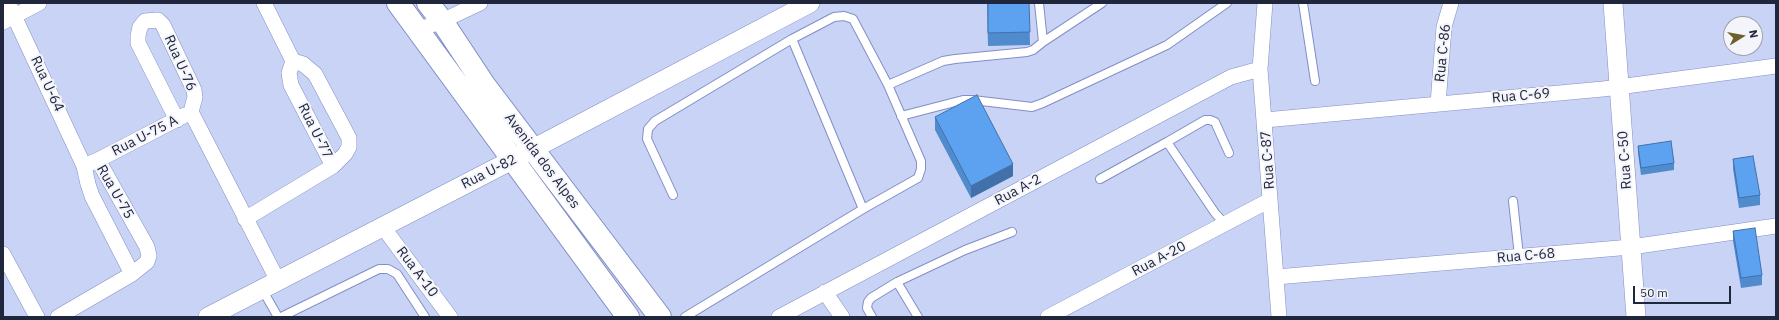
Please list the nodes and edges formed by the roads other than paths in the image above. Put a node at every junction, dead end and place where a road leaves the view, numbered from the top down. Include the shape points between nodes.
1 (39, 3) edge
2 (264, 3) edge
3 (398, 3) edge
4 (428, 3) edge
5 (480, 3) edge
6 (1039, 3) edge
7 (1102, 3) edge
8 (1227, 3) edge
9 (1264, 3) edge
10 (1303, 3) edge
11 (1451, 3) edge
12 (1613, 3) edge
13 (806, 4) edge
14 (9, 14) edge
15 (442, 21) junction
16 (418, 30) junction
17 (792, 39) junction
18 (1043, 42) junction
19 (293, 61) junction
20 (1776, 66) edge
21 (1260, 69) junction
22 (1315, 81) dead end
23 (888, 85) junction
24 (1619, 87) junction
25 (1438, 104) junction
26 (191, 112) junction
27 (901, 116) junction
28 (177, 120) junction
29 (1265, 120) junction
30 (1167, 142) junction
31 (532, 149) junction
32 (1229, 153) dead end
33 (512, 160) junction
34 (91, 163) junction
35 (333, 166) junction
36 (1100, 180) dead end
37 (672, 195) dead end
38 (1270, 200) junction
39 (1513, 201) dead end
40 (863, 209) junction
41 (245, 219) junction
42 (1225, 224) junction
43 (1776, 226) edge
44 (383, 227) junction
45 (1012, 232) dead end
46 (1631, 247) junction
47 (3, 254) edge
48 (1519, 256) junction
49 (132, 274) junction
50 (1276, 277) junction
51 (897, 282) junction
52 (270, 285) junction
53 (825, 292) junction
54 (37, 317) edge
55 (58, 317) edge
56 (208, 317) edge
57 (279, 317) edge
58 (425, 317) edge
59 (450, 317) edge
60 (628, 317) edge
61 (660, 317) edge
62 (685, 317) edge
63 (780, 317) edge
64 (842, 317) edge
65 (872, 317) edge
66 (918, 317) edge
67 (1048, 317) edge
68 (1279, 317) edge
69 (1636, 317) edge

1 - 14 street
2 - 19 street
3 - 16 main road, Avenida dos Alpes
4 - 15 main road, Avenida dos Alpes
5 - 15 street
6 - 18 lane
7 - 18 lane
8 - 27 lane via 1167,45 1032,107 963,100
9 - 21 street, Rua C-87
10 - 22 lane
11 - 25 street, Rua C-86 via 1444,27
12 - 24 street, Rua C-50
13 - 31 street, Rua U-82
14 - 34 street, Rua U-64
15 - 16 street
15 - 31 main road, Avenida dos Alpes via 485,86
16 - 33 main road, Avenida dos Alpes
17 - 23 lane via 834,17 844,16 853,19
17 - 37 lane via 655,120 648,129 647,138
17 - 40 lane
18 - 23 lane via 1027,52 943,61
19 - 35 street, Rua U-77 via 289,73 291,85
19 - 35 street, Rua U-77 via 303,64 315,74 348,138 349,147
20 - 24 street, Rua C-69
21 - 29 street, Rua C-87
21 - 53 street, Rua A-2 via 1231,77
23 - 27 lane
24 - 25 street, Rua C-69
24 - 46 street, Rua C-50
25 - 29 street, Rua C-69
26 - 28 street, Rua U-75 A
26 - 28 street, Rua U-76 via 194,90 163,25 158,20 145,21 140,27 138,43
26 - 41 street, Rua U-76
27 - 40 lane via 921,161 918,178
28 - 34 street, Rua U-75 A
29 - 38 street, Rua C-87
30 - 32 lane via 1205,120 1210,120 1215,122
30 - 36 lane
30 - 42 lane
31 - 33 street, Rua U-82
31 - 61 main road, Avenida dos Alpes
33 - 44 street, Rua U-82
33 - 60 main road, Avenida dos Alpes
34 - 49 street, Rua U-75 via 92,196
34 - 49 street, Rua U-75 via 147,247 147,262
35 - 41 street
38 - 42 street, Rua A-20
38 - 50 street, Rua C-87
39 - 48 lane
40 - 62 lane
41 - 52 street, Rua U-76
42 - 67 street, Rua A-20
43 - 46 street, Rua C-68
44 - 52 street, Rua U-82
44 - 59 street, Rua A-10
45 - 51 lane via 965,250
46 - 48 street, Rua C-68
46 - 69 street, Rua C-50
47 - 54 street
48 - 50 street, Rua C-68
49 - 55 street
50 - 68 street, Rua C-87
51 - 65 lane via 868,302 867,308
51 - 66 lane
52 - 56 street, Rua U-82
52 - 57 lane
53 - 63 street, Rua A-2
53 - 64 street
57 - 58 lane via 378,268 388,269 397,274

